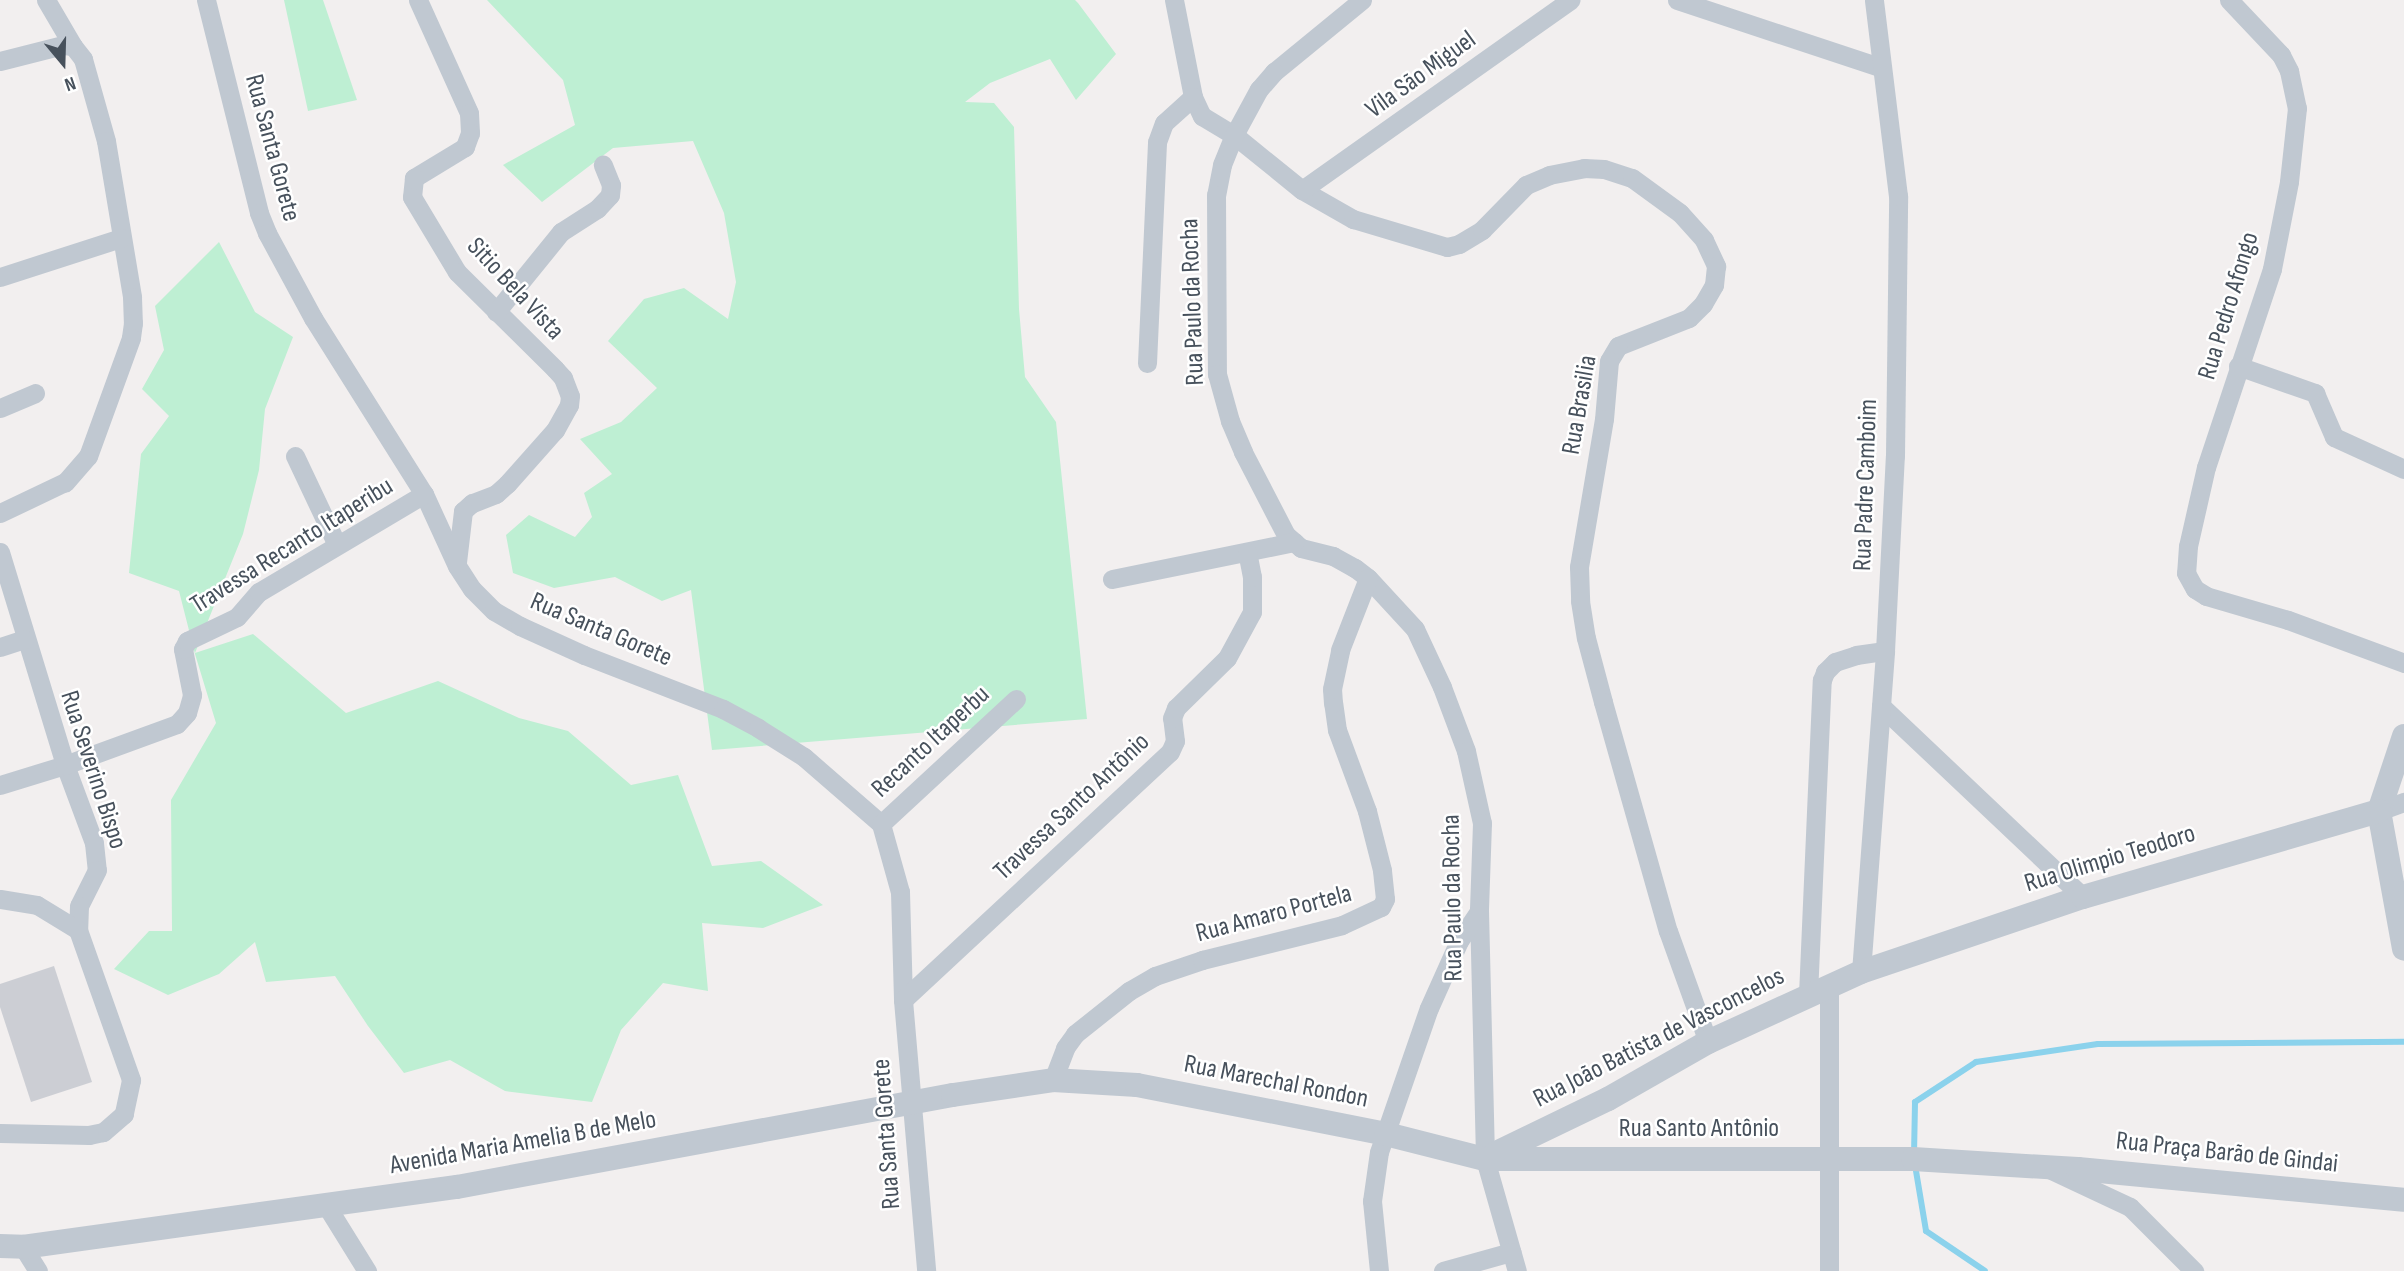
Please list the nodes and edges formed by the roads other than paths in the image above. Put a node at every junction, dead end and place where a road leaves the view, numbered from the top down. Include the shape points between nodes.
1 (46, 0) edge
2 (206, 0) edge
3 (418, 0) edge
4 (1174, 0) edge
5 (1362, 0) edge
6 (1570, 0) edge
7 (1677, 0) edge
8 (1874, 0) edge
9 (2229, 0) edge
10 (73, 46) junction
11 (0, 61) edge
12 (1881, 67) junction
13 (1193, 97) junction
14 (1234, 135) junction
15 (603, 165) dead end
16 (1302, 190) junction
17 (121, 238) junction
18 (0, 277) edge
19 (496, 312) junction
20 (1147, 363) dead end
21 (2238, 366) junction
22 (36, 393) dead end
23 (0, 408) edge
24 (295, 456) dead end
25 (2404, 469) edge
26 (424, 494) junction
27 (0, 513) edge
28 (1294, 542) junction
29 (337, 545) junction
30 (0, 552) edge
31 (1247, 552) junction
32 (457, 566) junction
33 (1368, 578) junction
34 (1112, 579) dead end
35 (24, 639) junction
36 (0, 647) edge
37 (1885, 651) junction
38 (2404, 663) edge
39 (1016, 699) dead end
40 (1881, 706) junction
41 (2404, 736) edge
42 (65, 765) junction
43 (0, 785) edge
44 (2404, 802) edge
45 (2379, 811) junction
46 (881, 824) junction
47 (2082, 897) junction
48 (0, 899) edge
49 (1479, 911) junction
50 (78, 930) junction
51 (2404, 949) edge
52 (1861, 972) junction
53 (1819, 990) junction
54 (903, 1000) junction
55 (1708, 1042) junction
56 (1053, 1080) junction
57 (911, 1104) junction
58 (0, 1133) edge
59 (1387, 1134) junction
60 (1485, 1158) junction
61 (1830, 1159) junction
62 (2035, 1166) junction
63 (2404, 1200) edge
64 (326, 1205) junction
65 (11, 1247) edge
66 (1514, 1262) edge
67 (38, 1271) edge
68 (367, 1271) edge
69 (926, 1271) edge
70 (1379, 1271) edge
71 (1443, 1271) edge
72 (1829, 1271) edge
73 (2194, 1271) edge

1 - 10 street
2 - 26 street, Rua Santa Gorete via 267,233 313,318
3 - 19 street, Sitio Bela Vista via 469,113 470,132 465,147 414,178 412,197 457,272
4 - 13 street
5 - 14 street, Rua Paulo da Rocha via 1274,72 1259,89
6 - 16 street, Vila São Miguel
7 - 12 street
8 - 12 street, Rua Padre Camboim
9 - 21 street, Rua Pedro Afongo via 2281,55 2297,108 2272,269
10 - 11 street
10 - 17 street via 83,59 99,106
12 - 37 street, Rua Padre Camboim via 1898,196 1895,456
13 - 14 street, Rua Brasilia via 1209,123
13 - 20 street via 1164,123 1157,142
14 - 16 street, Rua Brasilia
14 - 28 street, Rua Paulo da Rocha via 1216,195 1217,374 1243,452 1286,535
15 - 19 street via 610,195 561,232
16 - 55 street, Rua Brasilia via 1353,219 1447,247 1482,230 1526,186 1569,169 1604,169 1632,178 1680,213 1704,240 1716,266 1714,285 1703,304 1689,318 1618,346 1609,361 1579,567 1580,601 1603,702 1668,931
17 - 18 street
17 - 27 street via 132,297 131,338 88,456 65,482
19 - 32 street, Sitio Bela Vista via 563,378 569,405 555,430 507,484 463,511
21 - 25 street via 2315,393 2334,437
21 - 38 street, Rua Pedro Afongo via 2206,467 2188,546 2186,572 2194,589
22 - 23 street
24 - 29 street
26 - 29 street, Travessa Recanto Itaperibu
26 - 32 street, Rua Santa Gorete
28 - 31 street
28 - 33 street, Rua Paulo da Rocha via 1345,561
29 - 42 street, Travessa Recanto Itaperibu via 259,592 237,617 184,644 192,695 183,719
30 - 35 street, Rua Severino Bispo
31 - 34 street
31 - 54 street, Travessa Santo Antônio via 1252,612 1227,658 1176,708 1170,752
32 - 46 street, Rua Santa Gorete via 494,611 555,643 659,682 758,727 804,757
33 - 49 street, Rua Paulo da Rocha via 1415,629 1466,751 1482,823
33 - 56 street, Rua Amaro Portela via 1340,650 1332,703 1382,870 1385,899 1381,907 1342,925 1155,976 1075,1034
35 - 36 street
35 - 42 street, Rua Severino Bispo
37 - 40 street, Rua Padre Camboim
37 - 53 street via 1842,659 1829,666 1822,680
39 - 46 street, Recanto Itaperbu
40 - 47 street
40 - 52 street, Rua Padre Camboim
41 - 45 street
42 - 43 street
42 - 50 street, Rua Severino Bispo via 97,860 95,879 79,906
44 - 45 street
45 - 47 street, Rua Olimpio Teodoro
45 - 51 street
46 - 54 street, Rua Santa Gorete via 900,892
47 - 52 street, Rua Olimpio Teodoro
48 - 50 street via 37,905
49 - 59 street via 1459,941 1429,1008
49 - 60 street, Rua Paulo da Rocha
50 - 58 street via 131,1080 124,1114 103,1132 89,1135
52 - 53 street, Rua João Batista de Vasconcelos
53 - 55 street, Rua João Batista de Vasconcelos
53 - 61 street
54 - 57 street, Rua Santa Gorete
55 - 60 street, Rua João Batista de Vasconcelos via 1608,1099
56 - 57 street, Avenida Maria Amelia B de Melo
56 - 59 street, Rua Marechal Rondon via 1137,1085
57 - 64 street, Avenida Maria Amelia B de Melo via 457,1187
57 - 69 street, Rua Santa Gorete
59 - 60 street, Rua Marechal Rondon
59 - 70 street via 1375,1168 1371,1201
60 - 61 street, Rua Santo Antônio
60 - 66 street, Rua Paulo da Rocha
61 - 62 street, Rua Santo Antônio
61 - 72 street
62 - 63 street, Rua Praça Barão de Gindai
62 - 73 street, Rua Praça Barão de Gindai via 2130,1207
64 - 65 street, Avenida Maria Amelia B de Melo
64 - 68 street
65 - 67 street
66 - 71 street

